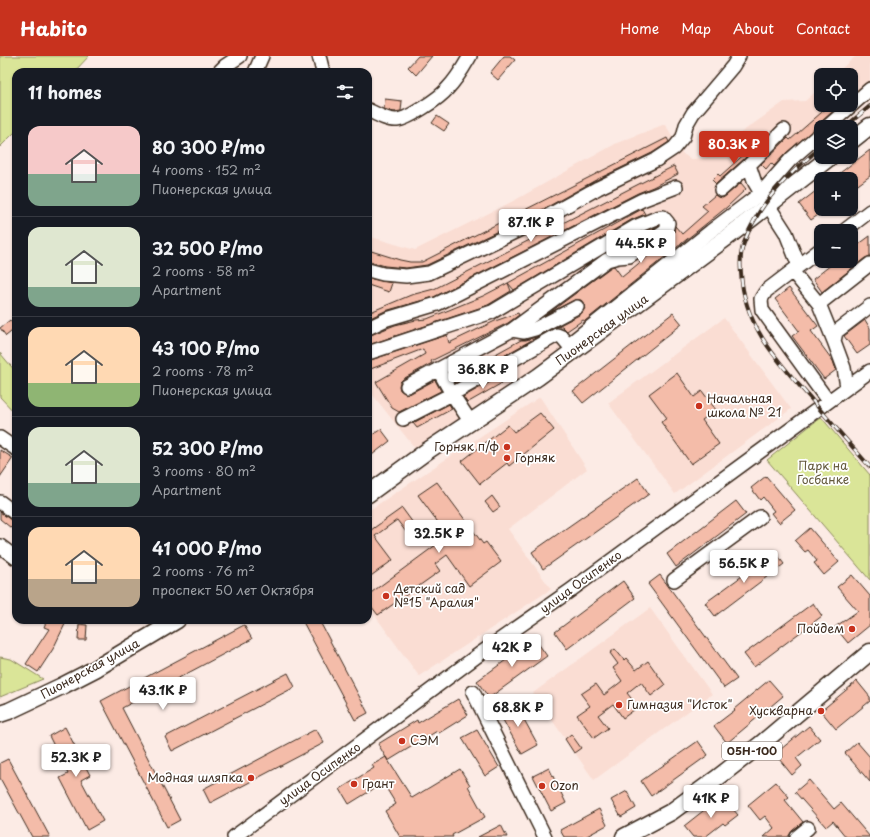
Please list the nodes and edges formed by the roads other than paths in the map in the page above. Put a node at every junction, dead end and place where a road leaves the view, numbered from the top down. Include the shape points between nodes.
1 (240, 56) edge
2 (271, 56) edge
3 (319, 56) edge
4 (457, 56) edge
5 (470, 56) edge
6 (739, 56) edge
7 (258, 63) edge
8 (223, 68) edge
9 (322, 68) edge
10 (870, 89) edge
11 (372, 112) edge
12 (835, 120) edge
13 (870, 126) edge
14 (784, 130) dead end
15 (858, 135) edge
16 (814, 139) edge
17 (819, 164) edge
18 (749, 165) junction
19 (676, 187) dead end
20 (721, 190) dead end
21 (764, 199) junction
22 (870, 211) edge
23 (853, 224) edge
24 (814, 254) edge
25 (870, 264) edge
26 (796, 268) junction
27 (372, 271) edge
28 (819, 304) junction
29 (870, 306) edge
30 (578, 307) dead end
31 (372, 326) edge
32 (512, 330) junction
33 (834, 341) junction
34 (571, 347) junction
35 (372, 352) edge
36 (438, 369) junction
37 (870, 371) edge
38 (407, 386) dead end
39 (847, 387) junction
40 (452, 394) junction
41 (828, 401) junction
42 (403, 419) dead end
43 (470, 421) junction
44 (0, 438) edge
45 (12, 446) edge
46 (372, 491) edge
47 (0, 502) edge
48 (12, 511) edge
49 (760, 516) dead end
50 (0, 546) edge
51 (12, 555) edge
52 (674, 580) dead end
53 (166, 624) edge
54 (870, 652) edge
55 (473, 692) dead end
56 (0, 714) edge
57 (808, 828) dead end
58 (234, 837) edge
59 (545, 837) edge
60 (624, 837) edge
61 (797, 837) edge

1 - 8 street
2 - 7 street
3 - 9 street
4 - 5 street
5 - 11 street via 463,70 446,90 413,114 397,120
6 - 27 street via 693,113 683,137 674,148 656,160 546,217 428,273 406,276
10 - 12 street
13 - 15 main road
14 - 18 street
16 - 21 street via 791,159
17 - 21 main road, Пионерская улица
18 - 20 street
18 - 21 street
19 - 31 street via 642,200 437,304
21 - 26 street via 786,233
21 - 34 main road, Пионерская улица via 734,232
22 - 23 street
24 - 26 street
25 - 28 street
26 - 28 street
26 - 41 street via 766,291 761,299 762,310
28 - 33 street
29 - 33 street via 836,332
30 - 32 street via 535,329 524,332
32 - 35 street via 607,260 629,256 666,231 668,223 663,217 635,227 492,312
32 - 36 street
33 - 39 street via 844,368
34 - 40 street via 557,335
34 - 43 main road, Пионерская улица via 538,377
36 - 38 street
36 - 40 street
37 - 39 street, улица Осипенко
39 - 41 street, улица Осипенко
40 - 42 street
40 - 43 street
41 - 58 street, улица Осипенко via 481,653
43 - 46 main road, Пионерская улица
44 - 45 street
47 - 48 street
49 - 52 street
50 - 51 street
53 - 56 main road, Пионерская улица via 95,669
54 - 60 main road, 05Н-100 via 716,779 672,812
55 - 59 street
57 - 61 street

